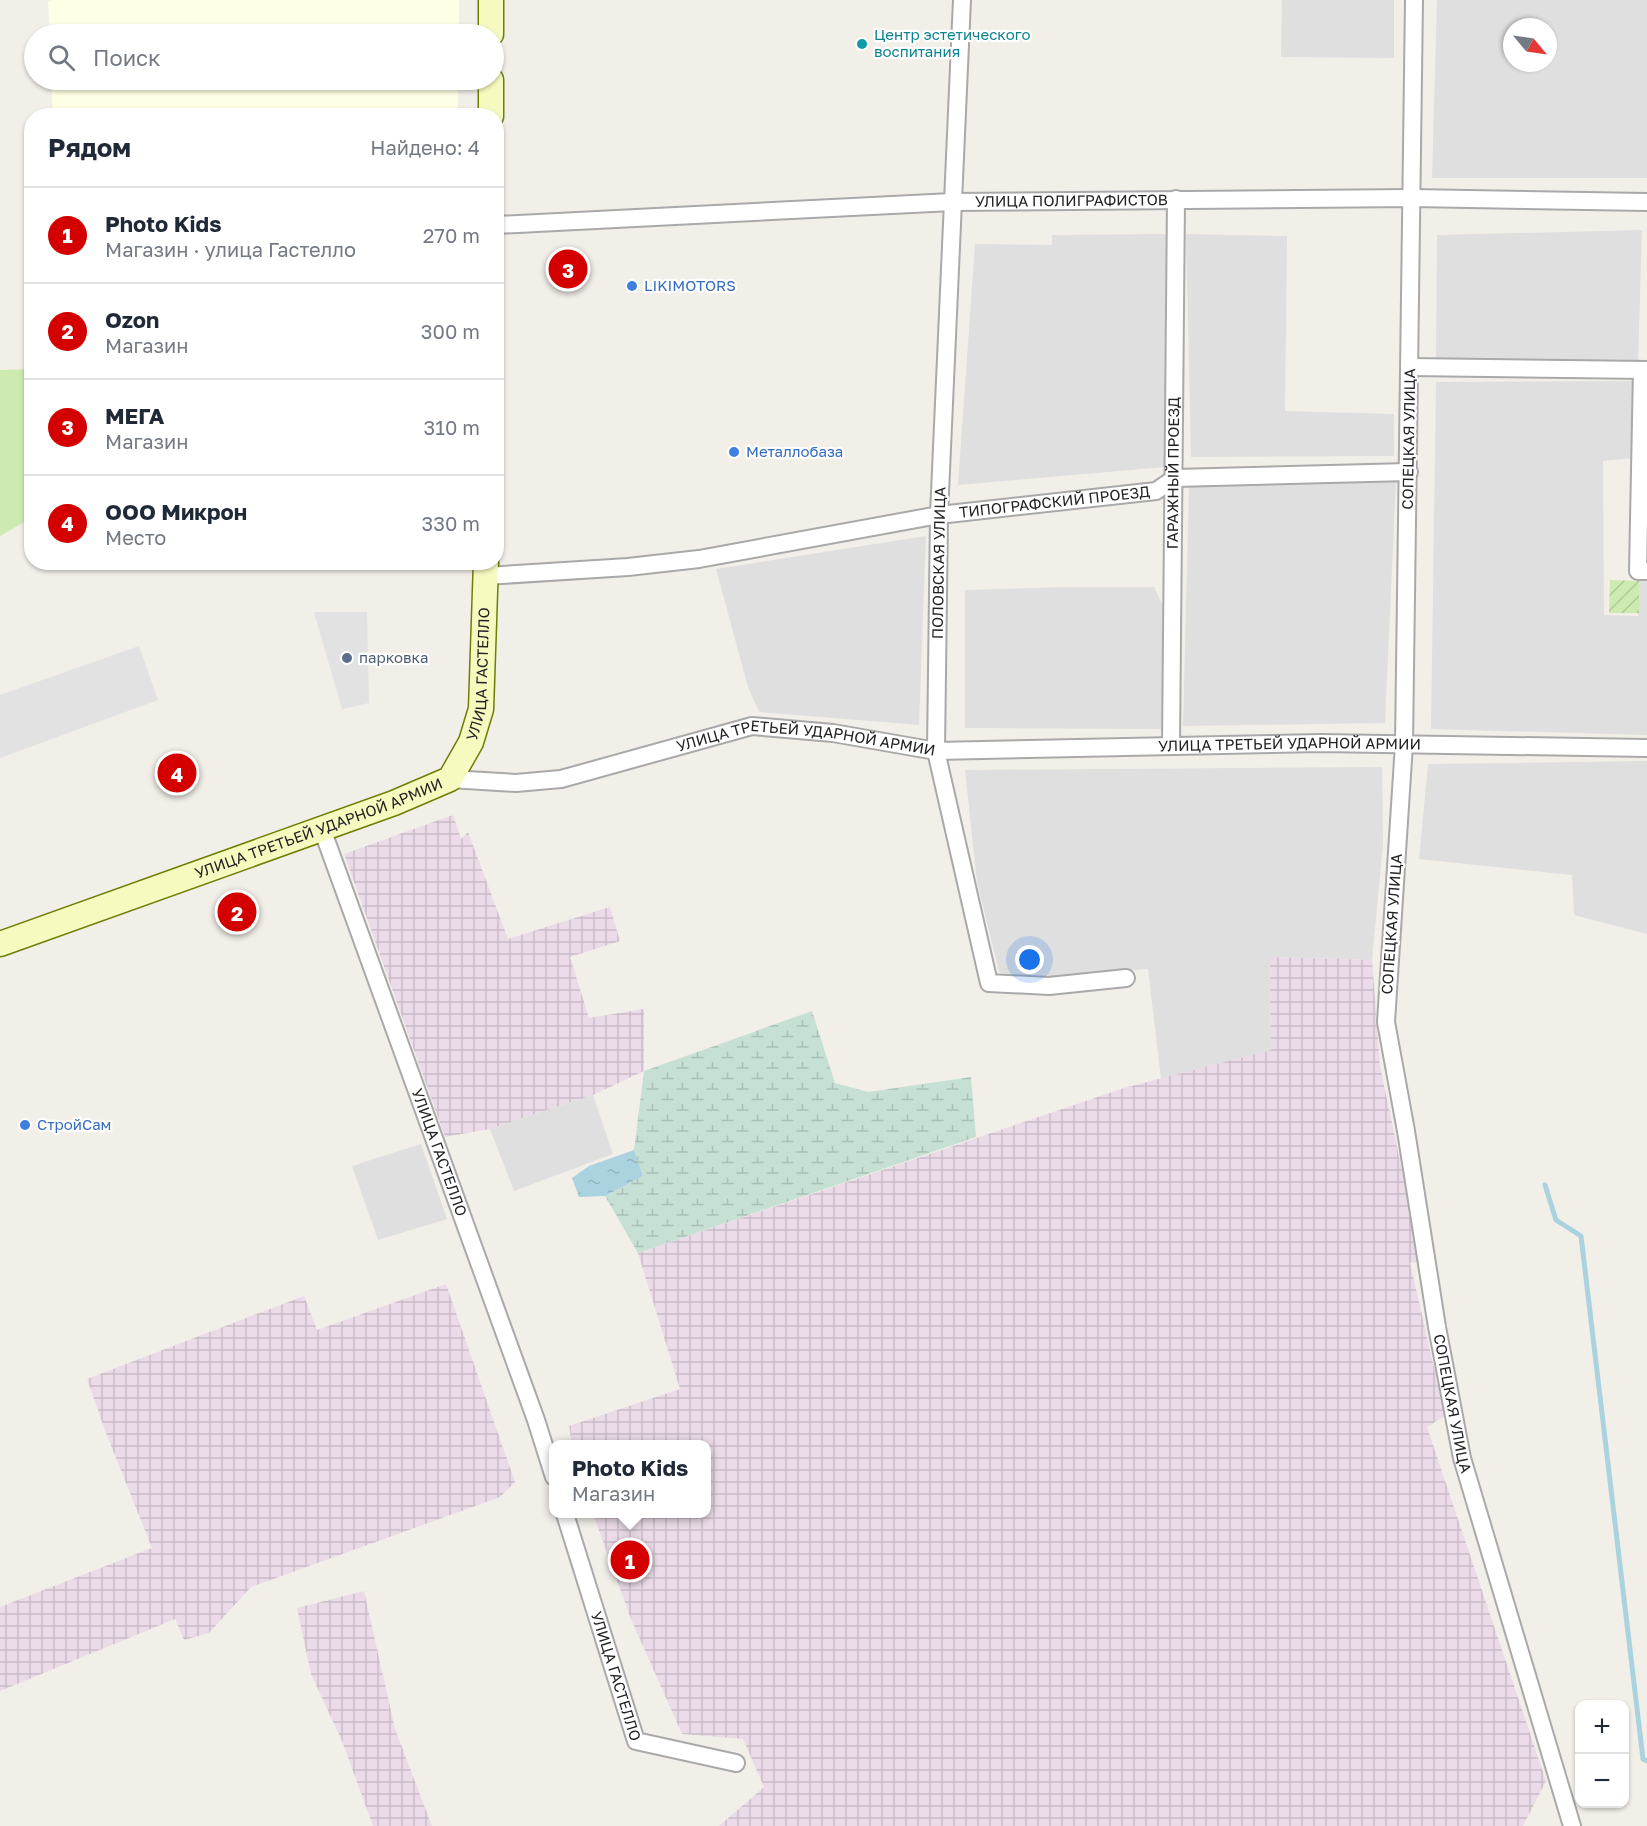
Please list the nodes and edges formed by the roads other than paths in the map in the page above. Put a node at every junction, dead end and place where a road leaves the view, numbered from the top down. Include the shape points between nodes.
1 (491, 0) edge
2 (962, 0) edge
3 (1414, 0) edge
4 (491, 24) edge
5 (491, 90) edge
6 (491, 108) edge
7 (1412, 198) junction
8 (1176, 199) junction
9 (952, 202) junction
10 (1647, 202) edge
11 (504, 225) edge
12 (1410, 367) junction
13 (1644, 370) edge
14 (1409, 472) junction
15 (1175, 478) junction
16 (939, 515) junction
17 (504, 569) edge
18 (486, 570) edge
19 (1642, 571) edge
20 (1404, 744) junction
21 (1171, 746) junction
22 (1647, 748) edge
23 (936, 751) junction
24 (450, 779) junction
25 (322, 829) junction
26 (0, 944) edge
27 (1126, 978) dead end
28 (549, 1461) edge
29 (566, 1518) edge
30 (736, 1763) dead end
31 (1572, 1826) edge

1 - 4 main road
2 - 9 street, ПОЛОВСКАЯ УЛИЦА
3 - 7 street, СОПЕЦКАЯ УЛИЦА
5 - 6 main road
7 - 8 street, УЛИЦА ПОЛИГРАФИСТОВ
7 - 10 street, УЛИЦА ПОЛИГРАФИСТОВ
7 - 12 street, СОПЕЦКАЯ УЛИЦА
8 - 9 street, УЛИЦА ПОЛИГРАФИСТОВ
8 - 15 street, ГАРАЖНЫЙ ПРОЕЗД
9 - 11 street, УЛИЦА ПОЛИГРАФИСТОВ
9 - 16 street, ПОЛОВСКАЯ УЛИЦА
12 - 13 street
12 - 14 street, СОПЕЦКАЯ УЛИЦА
13 - 19 street
14 - 15 street, ТИПОГРАФСКИЙ ПРОЕЗД
14 - 20 street, СОПЕЦКАЯ УЛИЦА
15 - 16 street, ТИПОГРАФСКИЙ ПРОЕЗД via 1156,491
15 - 21 street, ГАРАЖНЫЙ ПРОЕЗД
16 - 17 street, ТИПОГРАФСКИЙ ПРОЕЗД via 699,559 628,567
16 - 23 street, ПОЛОВСКАЯ УЛИЦА
18 - 24 main road, УЛИЦА ГАСТЕЛЛО via 481,709 471,742
20 - 21 street, УЛИЦА ТРЕТЬЕЙ УДАРНОЙ АРМИИ
20 - 22 street, УЛИЦА ТРЕТЬЕЙ УДАРНОЙ АРМИИ
20 - 31 street, СОПЕЦКАЯ УЛИЦА via 1386,1022 1462,1458
21 - 23 street, УЛИЦА ТРЕТЬЕЙ УДАРНОЙ АРМИИ
23 - 24 street, УЛИЦА ТРЕТЬЕЙ УДАРНОЙ АРМИИ via 752,726 561,779 516,783
23 - 27 street, ПОЛОВСКАЯ УЛИЦА via 988,983 1049,986
24 - 25 main road, УЛИЦА ТРЕТЬЕЙ УДАРНОЙ АРМИИ
25 - 26 main road, УЛИЦА ТРЕТЬЕЙ УДАРНОЙ АРМИИ
25 - 28 street, УЛИЦА ГАСТЕЛЛО
29 - 30 street, УЛИЦА ГАСТЕЛЛО via 636,1741

